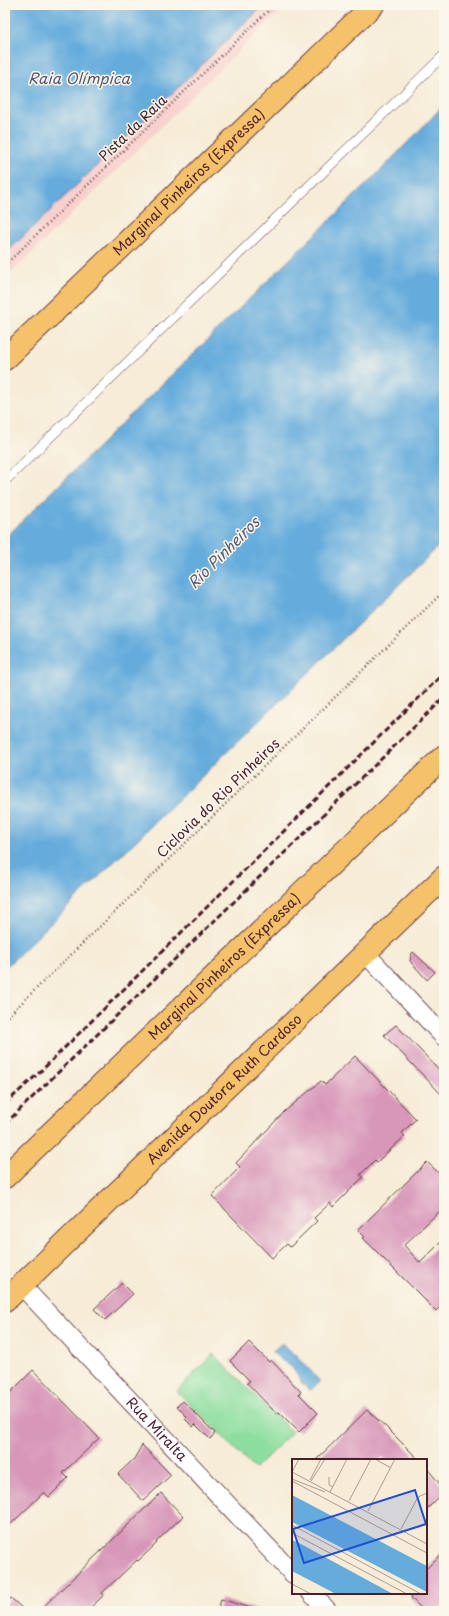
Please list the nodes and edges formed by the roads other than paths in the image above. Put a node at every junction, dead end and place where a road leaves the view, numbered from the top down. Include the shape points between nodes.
1 (373, 5) edge
2 (444, 55) edge
3 (5, 359) edge
4 (5, 481) edge
5 (444, 756) edge
6 (444, 878) edge
7 (366, 954) junction
8 (444, 1037) edge
9 (5, 1177) edge
10 (21, 1285) junction
11 (5, 1301) edge
12 (292, 1573) edge
13 (312, 1594) edge
14 (328, 1611) edge

1 - 3 highway, Marginal Pinheiros (Expressa)
2 - 4 lane
5 - 9 highway, Marginal Pinheiros (Expressa)
6 - 7 highway, Avenida Doutora Ruth Cardoso
7 - 8 street
7 - 10 highway, Avenida Doutora Ruth Cardoso
10 - 11 highway, Avenida Doutora Ruth Cardoso
10 - 12 street, Rua Miralta
13 - 14 street

